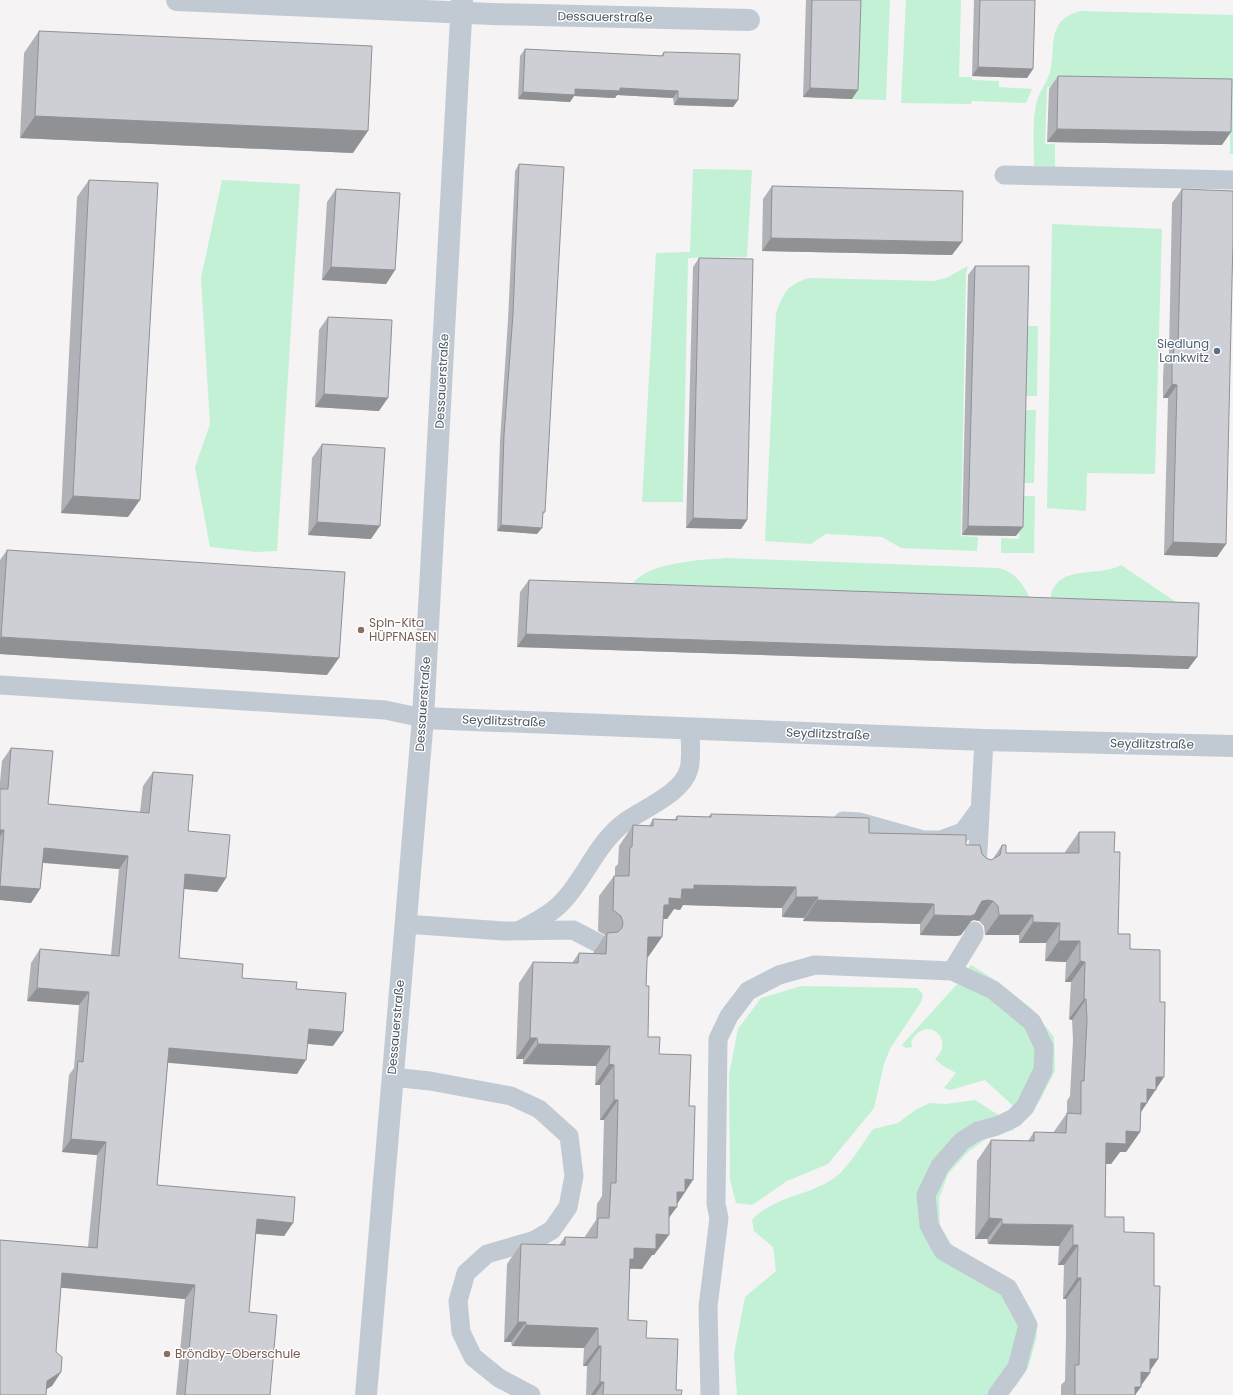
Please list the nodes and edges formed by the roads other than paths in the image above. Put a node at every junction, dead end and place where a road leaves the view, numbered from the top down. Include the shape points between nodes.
1 (177, 0) edge
2 (462, 6) edge
3 (749, 20) dead end
4 (1004, 176) dead end
5 (1233, 180) edge
6 (0, 685) edge
7 (423, 718) junction
8 (690, 729) junction
9 (984, 740) junction
10 (1233, 746) edge
11 (980, 809) junction
12 (828, 821) edge
13 (977, 869) edge
14 (405, 924) junction
15 (518, 931) junction
16 (974, 931) edge
17 (598, 943) dead end
18 (952, 971) junction
19 (392, 1077) junction
20 (366, 1395) edge
21 (531, 1395) edge
22 (710, 1395) edge
23 (997, 1395) edge

1 - 2 street
2 - 3 street, Dessauerstraße
2 - 7 street, Dessauerstraße
4 - 5 lane
6 - 7 lane via 385,710
7 - 8 street, Seydlitzstraße
7 - 14 street, Dessauerstraße
8 - 9 street, Seydlitzstraße
8 - 15 lane via 690,769 679,786 625,822 604,842 566,898 550,914
9 - 10 street, Seydlitzstraße
9 - 11 lane
11 - 12 lane via 963,832 941,840 923,840 859,822
11 - 13 lane
14 - 15 lane
14 - 19 street, Dessauerstraße
15 - 17 lane via 573,930
16 - 18 lane
18 - 22 lane via 815,965 779,975 748,991 729,1016 718,1039 716,1204 719,1218 708,1307
18 - 23 lane via 993,990 1032,1022 1044,1046 1043,1070 1025,1107 1014,1118 978,1131 962,1140 940,1166 926,1195 929,1225 943,1251 1008,1288 1028,1325 1017,1367
19 - 20 street, Dessauerstraße
19 - 21 lane via 430,1081 511,1096 539,1109 569,1136 574,1176 568,1207 552,1230 535,1240 486,1254 466,1273 458,1301 461,1332 473,1357 499,1378

